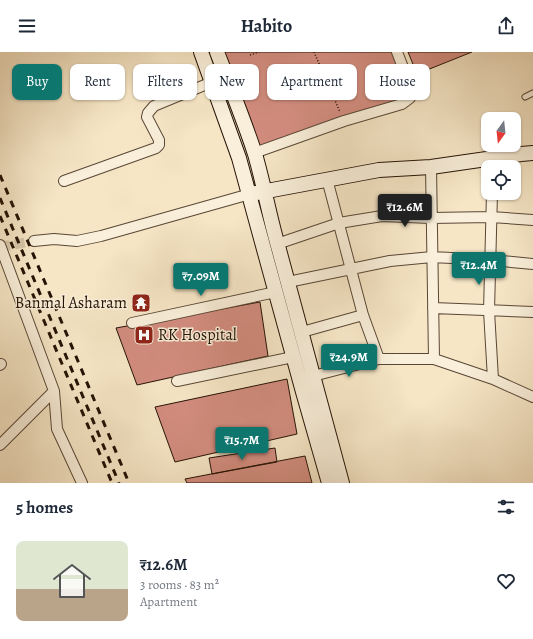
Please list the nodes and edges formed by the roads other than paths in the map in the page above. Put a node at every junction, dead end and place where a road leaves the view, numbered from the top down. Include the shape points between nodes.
1 (201, 52) edge
2 (217, 52) edge
3 (397, 52) edge
4 (205, 64) edge
5 (205, 85) edge
6 (533, 93) edge
7 (525, 97) dead end
8 (219, 100) edge
9 (532, 152) edge
10 (254, 153) junction
11 (504, 160) edge
12 (481, 164) edge
13 (431, 167) junction
14 (327, 179) junction
15 (64, 181) dead end
16 (265, 191) junction
17 (250, 194) junction
18 (492, 200) edge
19 (431, 218) junction
20 (491, 218) junction
21 (533, 220) edge
22 (339, 223) junction
23 (34, 241) tunnel mouth
24 (277, 244) junction
25 (0, 245) edge
26 (432, 257) junction
27 (491, 260) junction
28 (533, 264) edge
29 (351, 270) junction
30 (288, 282) junction
31 (276, 292) junction
32 (433, 308) junction
33 (488, 311) junction
34 (533, 312) edge
35 (363, 315) junction
36 (132, 323) dead end
37 (302, 332) junction
38 (293, 357) junction
39 (379, 359) junction
40 (434, 359) junction
41 (313, 376) junction
42 (493, 380) junction
43 (177, 381) dead end
44 (54, 390) junction
45 (533, 398) edge
46 (2, 440) edge
47 (82, 483) edge
48 (329, 483) edge
49 (342, 483) edge

1 - 4 main road
2 - 10 main road
3 - 10 street via 411,88 410,98 402,104 344,121
5 - 15 street via 150,109 147,117 159,140 156,148
6 - 7 lane
8 - 17 main road
9 - 11 main road
10 - 16 main road
12 - 13 main road
13 - 14 main road via 379,170
13 - 19 street
14 - 16 main road
14 - 22 street
16 - 17 main road
16 - 24 main road
17 - 23 street via 101,236 77,241
17 - 31 main road
18 - 20 street
19 - 20 street
19 - 22 street via 382,216
19 - 26 street
20 - 21 street
20 - 27 street
22 - 24 street
22 - 29 street
24 - 30 main road
25 - 44 street
26 - 27 street
26 - 29 street via 390,261
26 - 32 street
27 - 28 street
27 - 33 street
29 - 30 street
29 - 35 street
30 - 37 main road
31 - 36 street
31 - 38 main road
32 - 33 street
32 - 40 street
33 - 34 street
33 - 42 street
35 - 37 street
35 - 39 street
37 - 41 main road
38 - 43 street
38 - 48 main road
39 - 40 street
39 - 41 street
40 - 42 street
41 - 49 main road
42 - 45 street
44 - 46 street
44 - 47 street via 57,429

